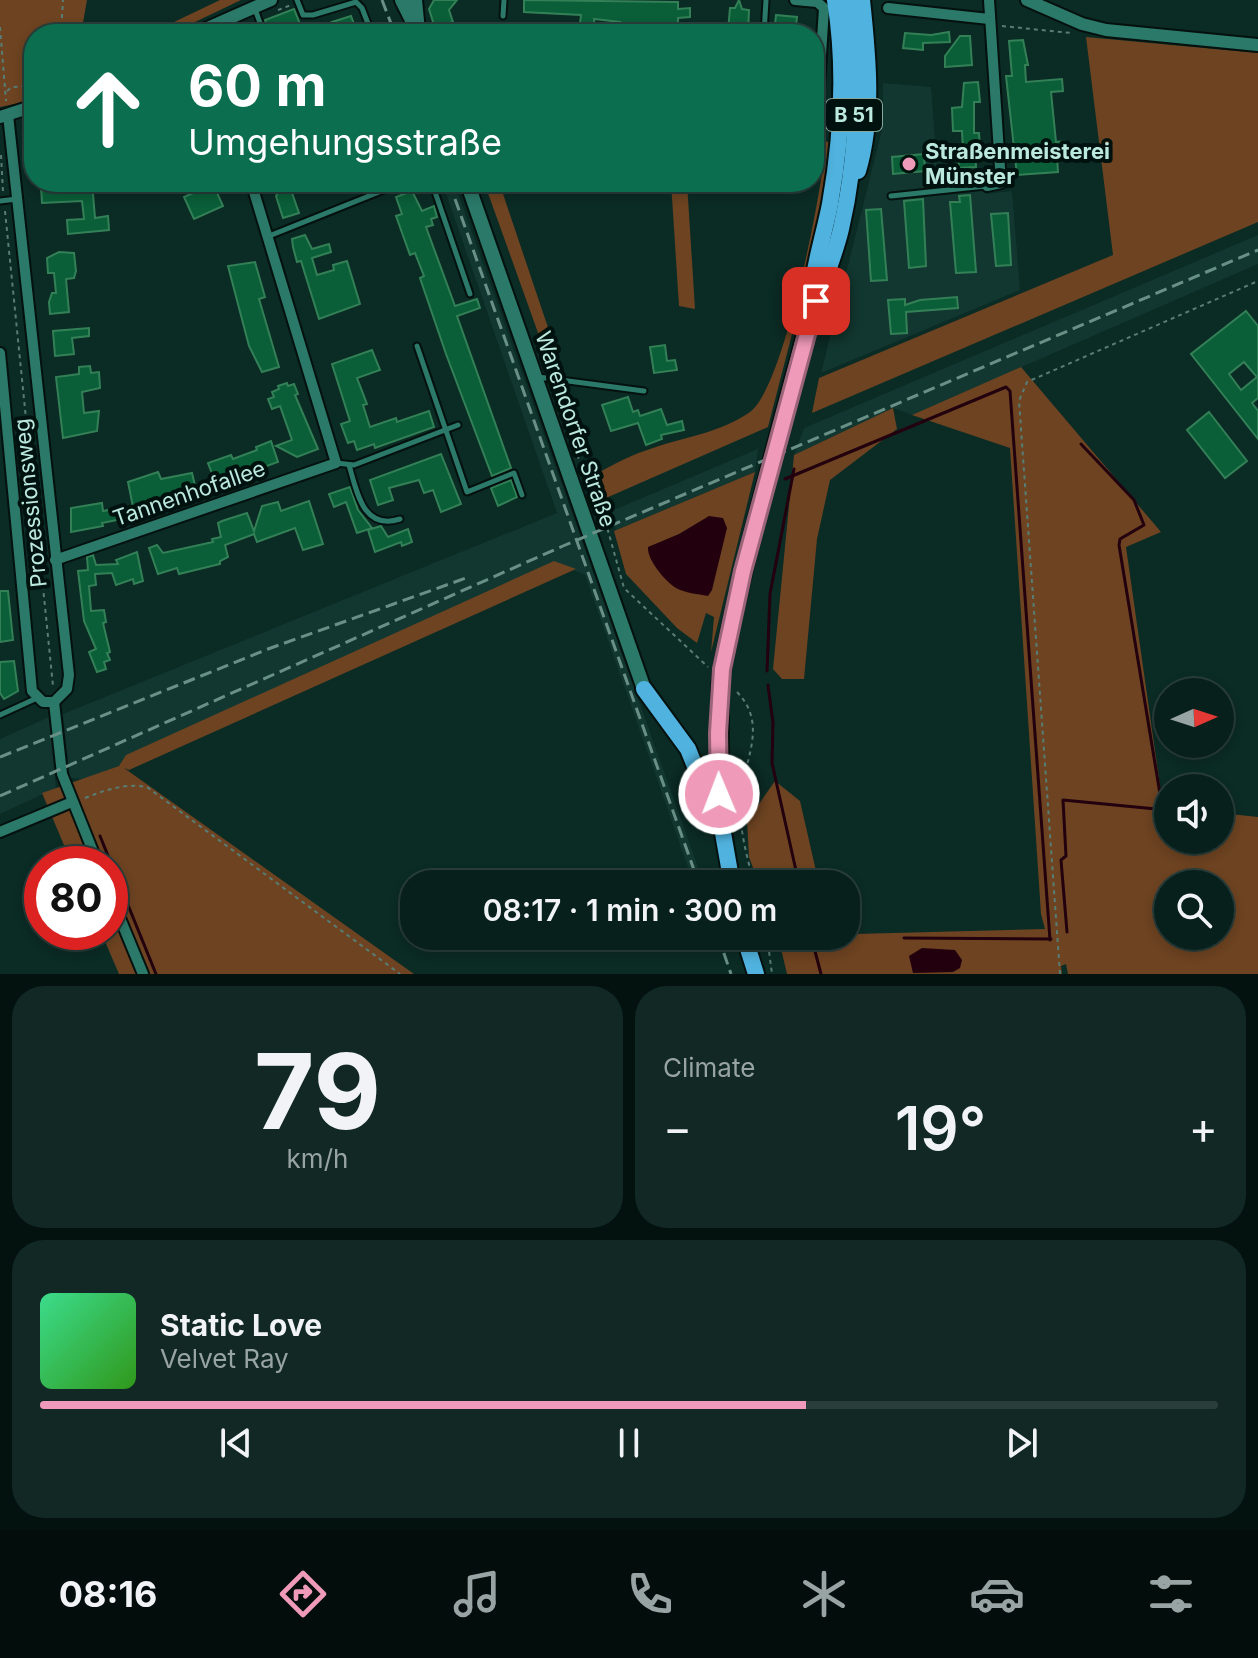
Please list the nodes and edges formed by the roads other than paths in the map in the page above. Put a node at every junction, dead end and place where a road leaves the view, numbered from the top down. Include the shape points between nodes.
1 (271, 0) edge
2 (297, 0) edge
3 (402, 0) edge
4 (415, 0) edge
5 (504, 0) edge
6 (766, 0) edge
7 (795, 0) edge
8 (835, 0) edge
9 (849, 0) edge
10 (862, 0) edge
11 (989, 0) edge
12 (1027, 0) edge
13 (254, 8) junction
14 (888, 8) dead end
15 (503, 16) dead end
16 (989, 19) junction
17 (217, 24) edge
18 (260, 24) edge
19 (368, 24) edge
20 (414, 24) edge
21 (417, 24) edge
22 (765, 24) edge
23 (823, 24) edge
24 (1258, 45) edge
25 (24, 109) edge
26 (4, 116) edge
27 (987, 186) joint
28 (254, 192) edge
29 (379, 192) edge
30 (435, 192) edge
31 (470, 192) edge
32 (891, 196) dead end
33 (17, 199) junction
34 (2, 201) edge
35 (840, 230) junction
36 (269, 236) junction
37 (470, 294) dead end
38 (808, 325) junction
39 (417, 346) dead end
40 (0, 353) edge
41 (533, 377) junction
42 (644, 391) dead end
43 (458, 425) dead end
44 (446, 430) junction
45 (336, 463) junction
46 (349, 465) junction
47 (522, 495) dead end
48 (400, 519) dead end
49 (55, 560) junction
50 (644, 689) joint
51 (37, 697) junction
52 (54, 702) junction
53 (0, 715) edge
54 (72, 802) junction
55 (720, 816) junction
56 (0, 832) edge
57 (90, 846) edge
58 (730, 870) edge
59 (128, 938) edge
60 (748, 950) edge
61 (143, 974) edge
62 (756, 974) edge

1 - 13 street
2 - 19 lane via 303,15 356,2
3 - 20 main road
4 - 21 main road
5 - 15 lane
6 - 22 lane
7 - 23 street via 824,8
8 - 38 highway, B 51 via 841,126
9 - 35 highway, B 51 via 856,73 854,147
10 - 35 highway via 868,97 865,148
11 - 16 street
12 - 24 street via 1106,30
13 - 17 street
13 - 18 lane
14 - 16 street
16 - 27 street via 1001,183
25 - 26 street
26 - 33 street
27 - 32 lane
28 - 36 street
29 - 36 lane
30 - 37 lane
31 - 41 main road, Warendorfer Straße
33 - 34 lane
33 - 49 street, Prozessionsweg
35 - 38 highway, B 51
36 - 45 street
38 - 55 highway, B 51, bridge via 716,669 728,690
39 - 44 lane
40 - 51 street, Prozessionsweg via 32,691
41 - 42 lane
41 - 50 main road, Warendorfer Straße
43 - 44 lane, Tannenhofallee
44 - 46 lane, Tannenhofallee
44 - 47 lane via 467,492 514,473
45 - 46 lane, Tannenhofallee
45 - 49 street, Tannenhofallee
46 - 48 lane via 368,515 379,521
49 - 52 street, Prozessionsweg via 69,675 67,689
50 - 55 highway via 688,749
51 - 52 street
51 - 53 lane
52 - 54 street, Prozessionsweg via 62,774
54 - 56 street
54 - 57 street, Prozessionsweg
55 - 58 highway, B 51
59 - 61 street
60 - 62 highway

